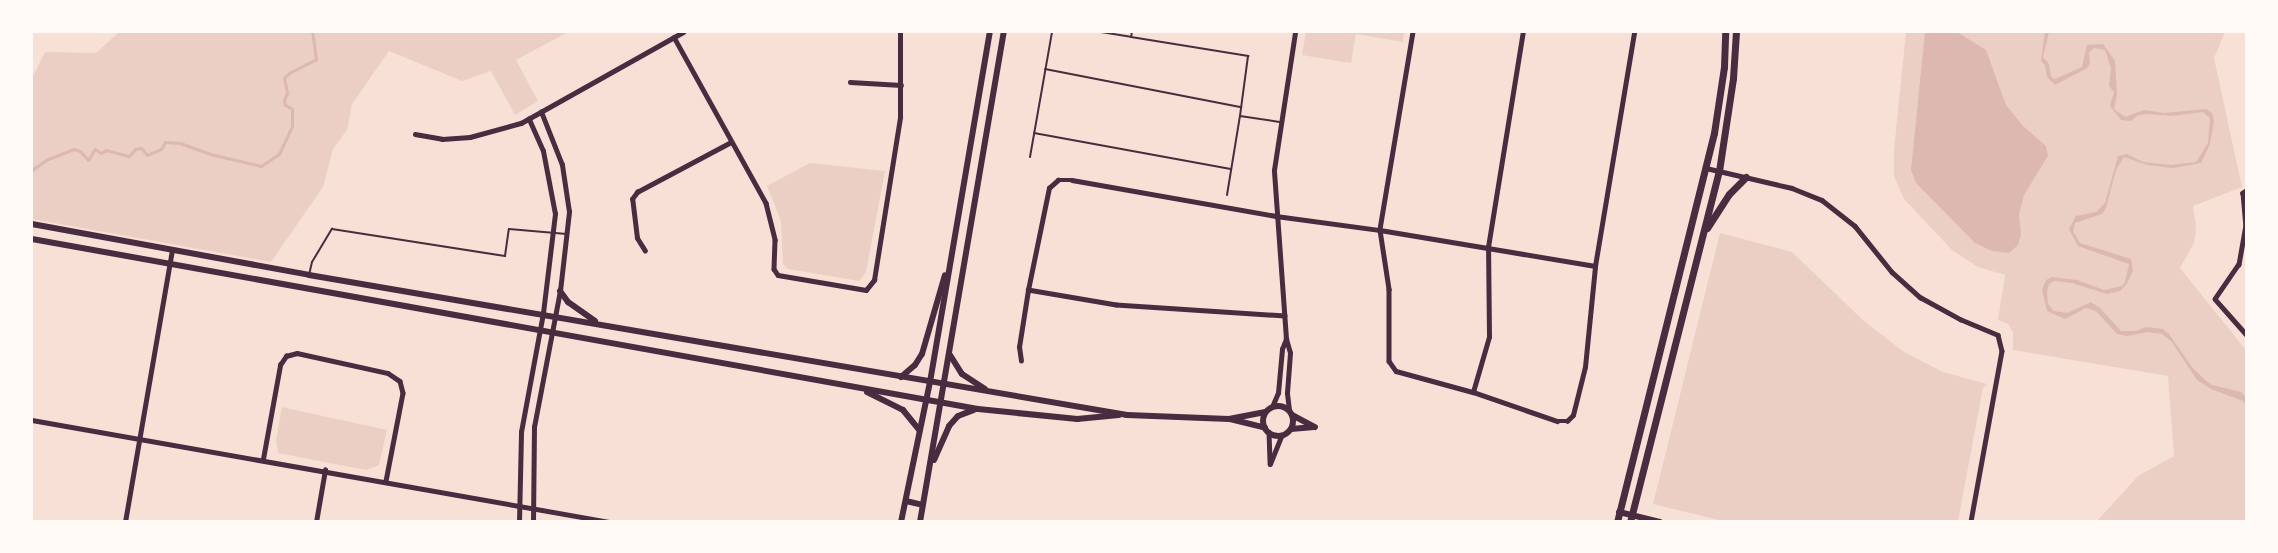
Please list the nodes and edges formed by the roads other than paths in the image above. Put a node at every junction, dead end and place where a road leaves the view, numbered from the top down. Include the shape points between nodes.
1 (683, 32) edge
2 (900, 32) edge
3 (990, 32) edge
4 (1052, 32) edge
5 (1101, 32) edge
6 (1132, 32) edge
7 (1295, 32) edge
8 (1413, 32) edge
9 (1523, 32) edge
10 (1634, 32) edge
11 (1725, 32) edge
12 (1736, 32) edge
13 (1004, 34) edge
14 (674, 37) junction
15 (1131, 37) junction
16 (1045, 69) junction
17 (850, 82) dead end
18 (901, 85) junction
19 (1241, 108) junction
20 (541, 112) junction
21 (1240, 116) junction
22 (529, 119) junction
23 (1280, 122) junction
24 (1034, 132) junction
25 (415, 134) dead end
26 (731, 142) junction
27 (1030, 157) dead end
28 (1706, 168) junction
29 (1231, 169) junction
30 (1719, 171) junction
31 (1746, 177) junction
32 (2247, 191) edge
33 (1227, 195) dead end
34 (1276, 216) junction
35 (32, 224) edge
36 (1380, 230) junction
37 (554, 234) junction
38 (568, 234) junction
39 (1703, 235) junction
40 (32, 239) edge
41 (1488, 247) junction
42 (172, 250) junction
43 (645, 251) dead end
44 (170, 264) junction
45 (1595, 266) junction
46 (948, 267) junction
47 (309, 275) junction
48 (1028, 290) junction
49 (560, 291) junction
50 (543, 313) junction
51 (555, 316) junction
52 (1285, 316) junction
53 (597, 324) junction
54 (539, 329) junction
55 (552, 332) junction
56 (2247, 334) edge
57 (1286, 339) junction
58 (950, 353) junction
59 (1021, 362) dead end
60 (901, 377) junction
61 (930, 382) junction
62 (944, 385) junction
63 (855, 387) junction
64 (988, 391) junction
65 (1473, 392) junction
66 (926, 399) junction
67 (941, 402) junction
68 (1272, 407) junction
69 (978, 409) junction
70 (1265, 412) junction
71 (1290, 413) junction
72 (1127, 415) junction
73 (1229, 418) junction
74 (32, 420) edge
75 (1291, 429) junction
76 (919, 430) junction
77 (1267, 430) junction
78 (1282, 435) junction
79 (139, 438) junction
80 (263, 459) junction
81 (325, 470) junction
82 (928, 477) junction
83 (386, 481) junction
84 (906, 501) junction
85 (517, 505) junction
86 (923, 505) junction
87 (532, 507) junction
88 (1619, 512) junction
89 (1631, 518) edge
90 (125, 522) edge
91 (316, 522) edge
92 (519, 522) edge
93 (533, 522) edge
94 (610, 522) edge
95 (899, 522) edge
96 (920, 522) edge
97 (1617, 522) edge
98 (1660, 522) edge
99 (1971, 522) edge

1 - 14 street
2 - 18 street
3 - 46 street
4 - 16 lane
5 - 15 lane
6 - 15 lane
7 - 23 street
8 - 36 street
9 - 41 street
10 - 45 street
11 - 28 main road via 1722,78
12 - 30 main road
13 - 58 street
14 - 20 street
14 - 26 street
15 - 19 lane via 1248,57
16 - 19 lane
16 - 24 lane
17 - 18 street
18 - 26 street via 900,117 876,268 866,290 778,274 774,269 776,240 770,213
19 - 21 lane
20 - 22 street
20 - 38 street via 568,189
21 - 23 lane
21 - 29 lane
22 - 25 street via 501,131 470,137 442,139
22 - 37 street via 543,151 553,191
23 - 34 street via 1274,170
24 - 27 lane
24 - 29 lane
26 - 43 street via 637,192 632,200 637,238
28 - 30 street
28 - 88 main road
29 - 33 lane
30 - 31 street
30 - 39 main road
31 - 39 main road via 1729,194
31 - 99 street via 1802,191 1832,206 1920,297 2000,337 2002,351
32 - 56 street via 2243,193 2246,225 2239,264 2215,299
34 - 36 street
34 - 48 street via 1058,180 1049,188
34 - 52 street
35 - 42 street
36 - 41 street
36 - 65 street via 1389,289 1389,361 1396,371
37 - 38 lane
37 - 47 lane via 509,229 505,256 332,230 312,262
37 - 50 street
38 - 49 street
39 - 89 main road
40 - 44 street
41 - 45 street
41 - 65 street via 1490,337
42 - 44 street
42 - 47 street
44 - 54 street
44 - 79 street
45 - 65 street via 1585,367 1573,415 1567,421 1557,421
46 - 60 street via 938,289 922,354
46 - 61 street
47 - 50 street
48 - 52 street via 1157,309
48 - 59 street via 1019,347
49 - 51 street
49 - 53 street
50 - 51 street
50 - 54 street
51 - 53 street
51 - 55 street
52 - 57 street
53 - 60 street
54 - 55 street
54 - 85 street via 524,405
55 - 63 street
55 - 87 street via 534,427
57 - 68 street via 1278,393
57 - 71 street via 1290,353
58 - 62 street
58 - 64 street via 962,374
60 - 61 street
61 - 62 street
61 - 66 street
62 - 64 street
62 - 67 street
63 - 66 street
63 - 76 street via 903,410
64 - 72 street
66 - 67 street
66 - 76 street
67 - 69 street
67 - 82 street
68 - 70 street
68 - 71 street via 1281,406
69 - 72 street via 1077,419
69 - 82 street via 958,416 943,433
70 - 73 street
70 - 77 street
71 - 75 street
71 - 75 street via 1315,427
72 - 73 street
73 - 77 street
74 - 79 street
75 - 78 street
76 - 84 street
77 - 78 street
77 - 78 street via 1270,464
79 - 80 street
79 - 90 street
80 - 81 street
80 - 83 street via 280,365 286,356 297,353 388,373 400,381 403,393
81 - 83 street
81 - 91 street
82 - 86 street
83 - 85 street
84 - 86 street
84 - 95 street
85 - 87 street
85 - 92 street
86 - 96 street
87 - 93 street
87 - 94 street
88 - 89 street
88 - 97 main road
89 - 98 street

